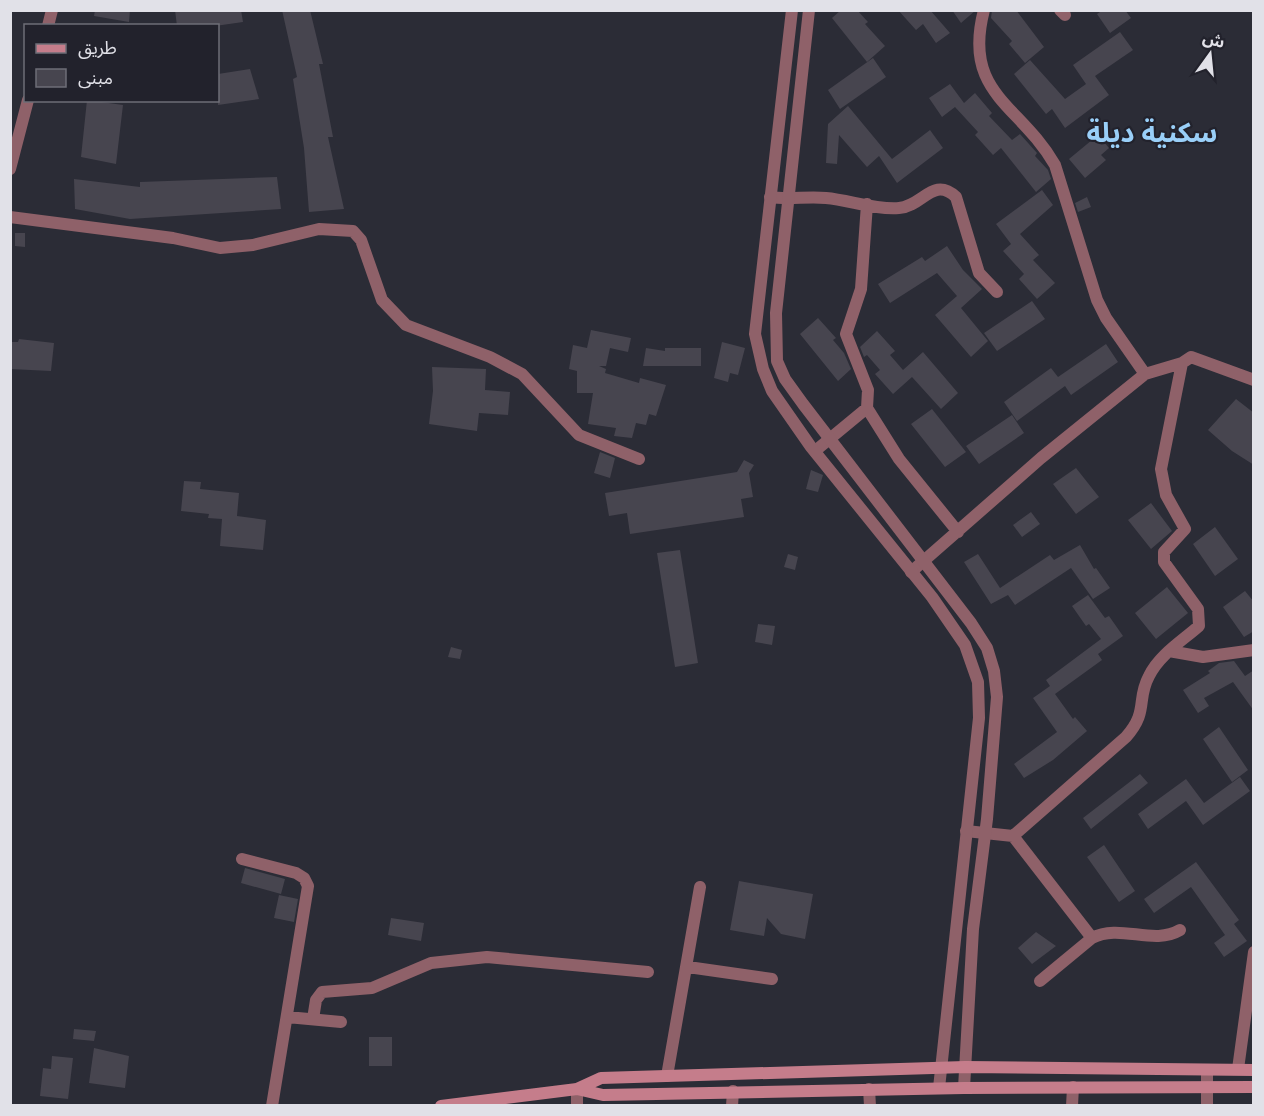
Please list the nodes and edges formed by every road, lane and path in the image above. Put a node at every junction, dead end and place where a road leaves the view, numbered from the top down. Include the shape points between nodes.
1 (792, 10) edge
2 (809, 10) edge
3 (984, 10) edge
4 (27, 102) edge
5 (10, 169) edge
6 (770, 197) junction
7 (788, 200) junction
8 (867, 204) junction
9 (10, 217) edge
10 (997, 292) dead end
11 (1182, 363) junction
12 (1145, 374) junction
13 (1254, 380) edge
14 (867, 408) junction
15 (831, 438) junction
16 (815, 451) junction
17 (639, 459) dead end
18 (958, 532) junction
19 (926, 561) junction
20 (911, 572) junction
21 (1254, 650) edge
22 (1169, 651) junction
23 (966, 831) junction
24 (985, 833) junction
25 (1013, 836) junction
26 (242, 859) dead end
27 (700, 887) dead end
28 (1180, 930) dead end
29 (1092, 938) junction
30 (1254, 952) edge
31 (688, 967) junction
32 (648, 972) dead end
33 (772, 979) dead end
34 (1040, 981) dead end
35 (287, 1017) junction
36 (313, 1019) junction
37 (341, 1022) dead end
38 (965, 1067) junction
39 (941, 1068) junction
40 (1238, 1069) junction
41 (1207, 1070) junction
42 (1254, 1070) edge
43 (667, 1076) junction
44 (1207, 1086) junction
45 (1254, 1087) edge
46 (939, 1088) junction
47 (964, 1088) junction
48 (1073, 1088) junction
49 (577, 1089) junction
50 (869, 1089) junction
51 (733, 1091) junction
52 (523, 1100) edge
53 (487, 1103) edge
54 (272, 1106) edge
55 (441, 1106) edge
56 (577, 1106) edge
57 (732, 1106) edge
58 (870, 1106) edge
59 (1072, 1106) edge
60 (1207, 1106) edge

1 - 6 street
2 - 7 street
3 - 12 street via 979,40 981,69 994,93 1043,144 1055,165 1098,300
4 - 5 street
6 - 7 street
6 - 16 street via 755,334 772,391
7 - 8 street via 823,197
7 - 15 street via 776,314 777,360 785,379
8 - 10 street via 898,208 938,189 949,190 956,197 979,273
8 - 14 street via 861,289 846,334 868,390
9 - 17 street via 174,238 220,248 253,245 319,229 353,231 361,240 382,300 406,325 490,357 522,374 579,435
11 - 12 street
11 - 13 street via 1191,357
11 - 22 street via 1161,469 1166,495 1185,529 1164,552 1164,562 1200,617 1199,626
12 - 18 street
14 - 15 street
14 - 18 street via 899,459
15 - 16 street
15 - 19 street
16 - 20 street
18 - 19 street
19 - 20 street
19 - 24 street via 987,648 994,670 997,697
20 - 23 street via 965,645 978,682 979,718
21 - 22 street via 1203,657
22 - 25 street via 1149,676 1137,724 1101,761
23 - 24 street
23 - 39 street
24 - 25 street
24 - 38 street via 973,929
25 - 29 street
26 - 35 street via 296,873 308,886
27 - 31 street
28 - 29 street via 1155,936 1106,932
29 - 34 street
30 - 40 street
31 - 33 street
31 - 43 street
32 - 36 street via 488,957 431,963 372,988 322,992 316,1000
35 - 36 street
35 - 54 street
36 - 37 street
38 - 39 main road
38 - 41 main road
38 - 47 street
39 - 43 main road
39 - 46 street
40 - 41 main road
40 - 42 main road
41 - 44 street
43 - 49 main road via 601,1078
44 - 45 main road
44 - 48 main road
44 - 60 street
46 - 47 main road
46 - 50 main road
47 - 48 main road
48 - 59 street
49 - 51 main road via 603,1095
49 - 52 main road
49 - 56 street
50 - 51 main road
50 - 58 street
51 - 57 street
52 - 53 main road
53 - 55 main road

